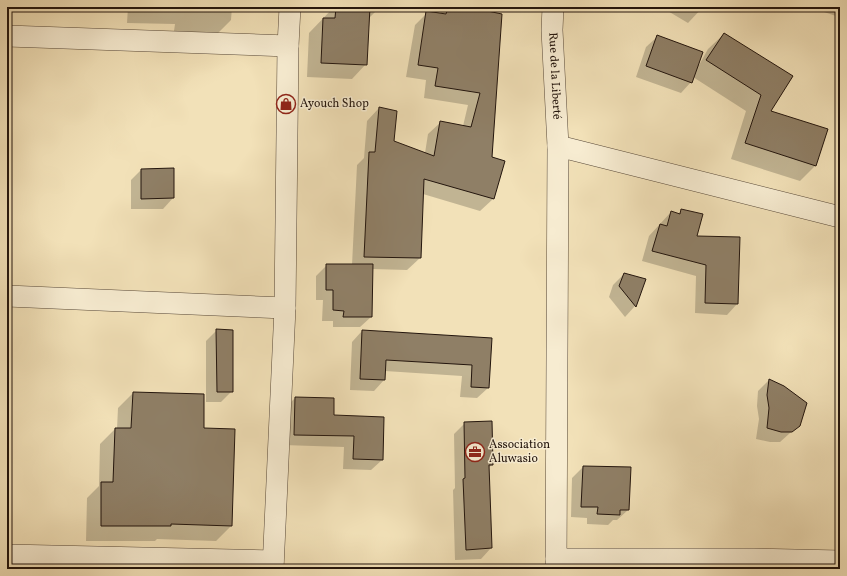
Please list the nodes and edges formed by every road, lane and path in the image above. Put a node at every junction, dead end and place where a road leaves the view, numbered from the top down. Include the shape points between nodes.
1 (290, 7) edge
2 (553, 7) edge
3 (7, 36) edge
4 (288, 46) junction
5 (558, 146) junction
6 (840, 217) edge
7 (7, 296) edge
8 (285, 308) junction
9 (7, 555) edge
10 (840, 561) edge
11 (556, 564) edge
12 (754, 564) edge
13 (273, 565) edge

1 - 4 street
2 - 5 street, Rue de la Liberté
3 - 4 street
4 - 8 street
5 - 6 street
5 - 11 street, Rue de la Liberté
7 - 8 street
8 - 13 street
9 - 13 street
10 - 12 street
11 - 12 street

